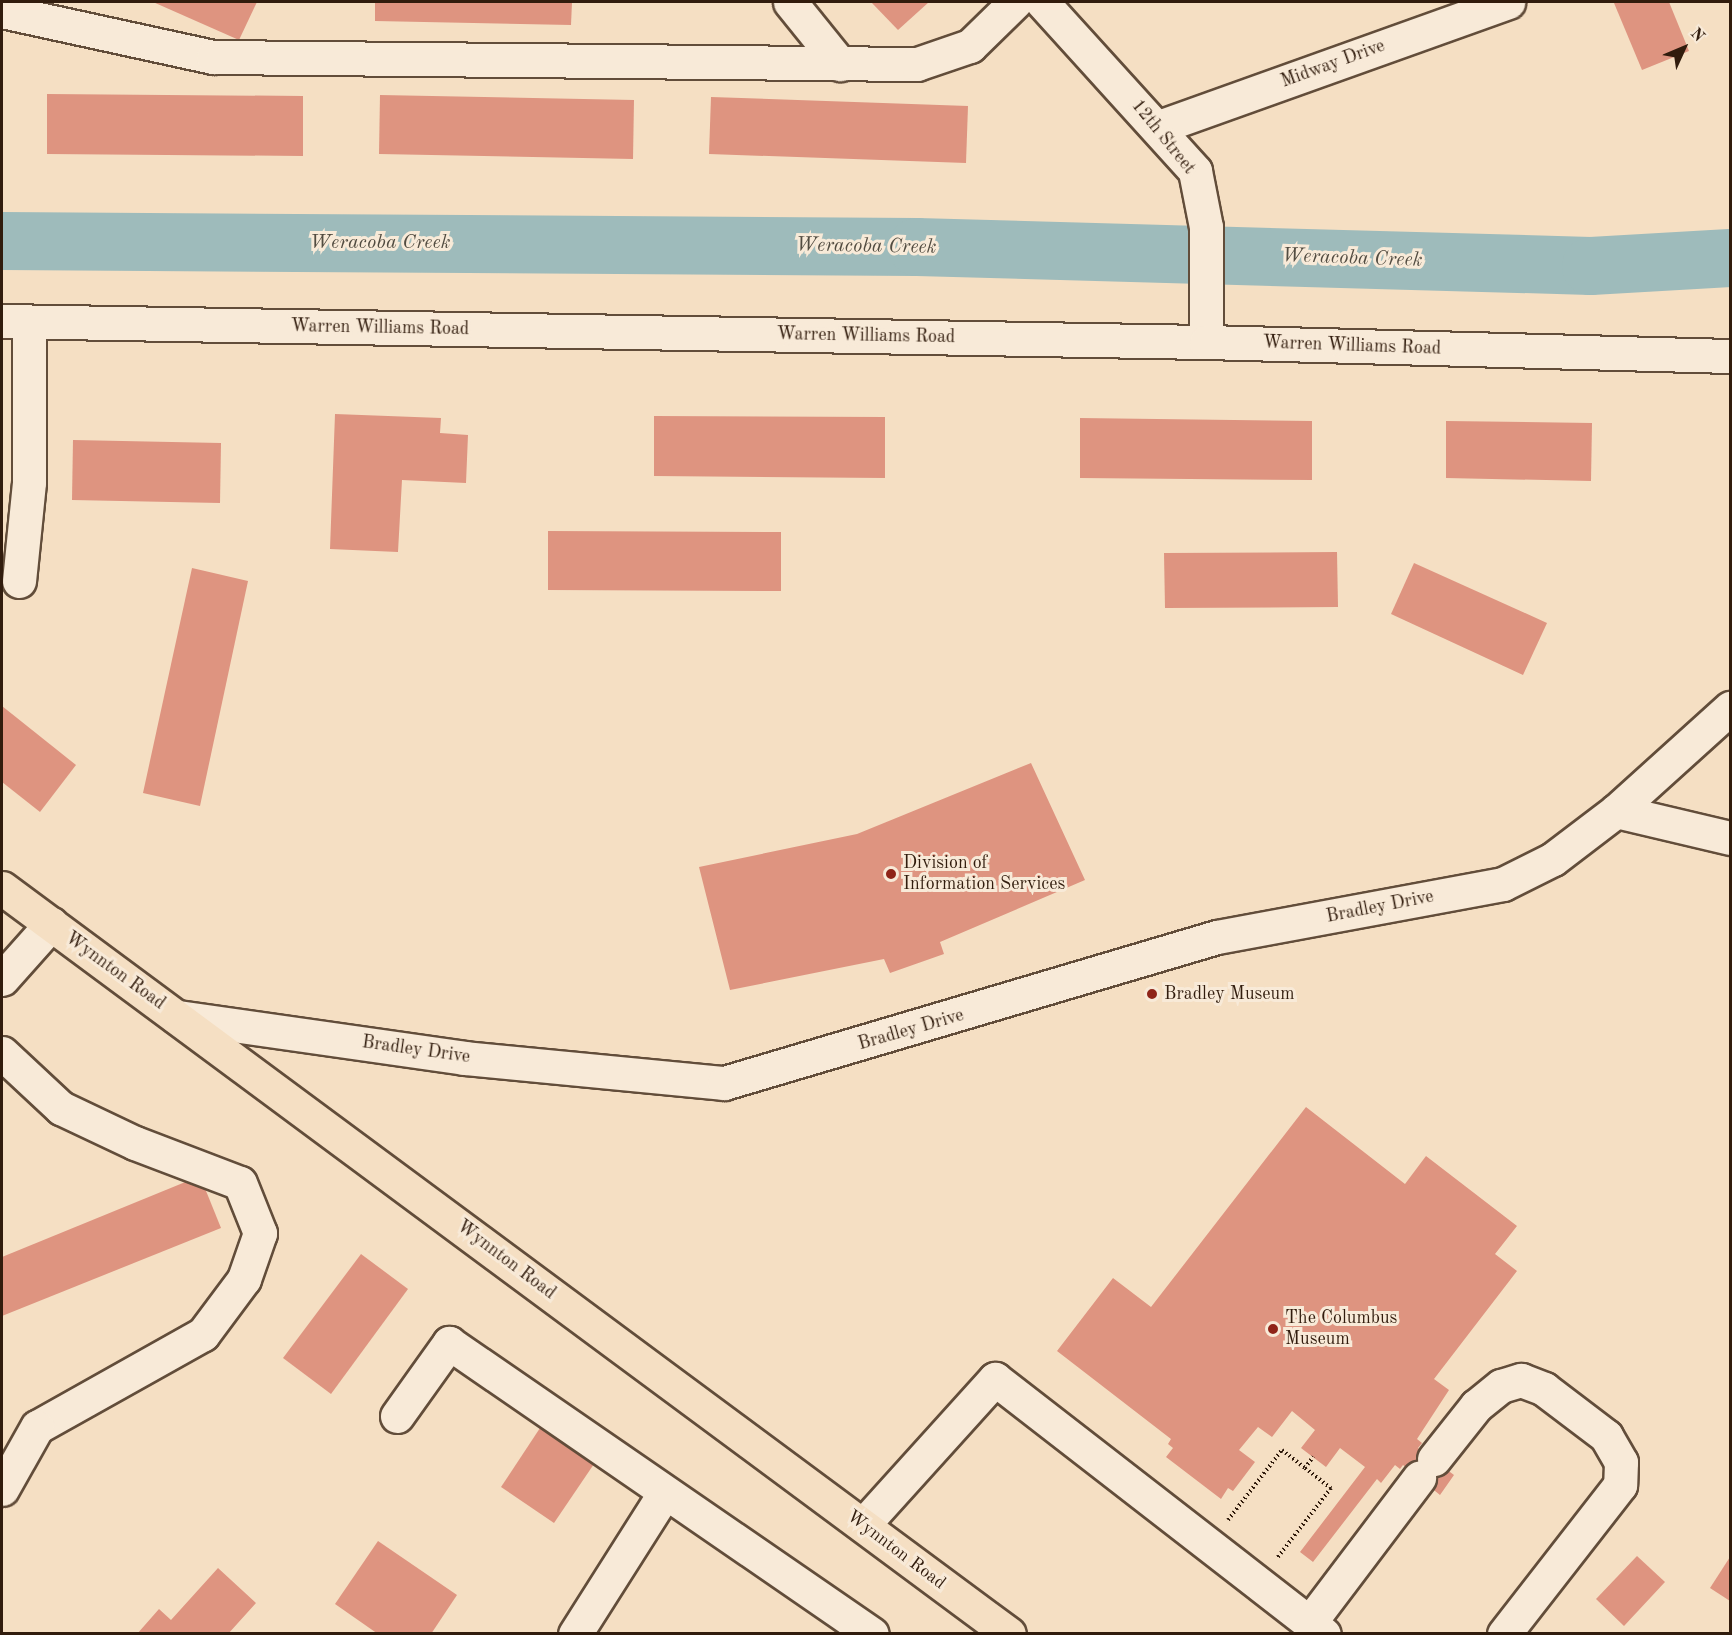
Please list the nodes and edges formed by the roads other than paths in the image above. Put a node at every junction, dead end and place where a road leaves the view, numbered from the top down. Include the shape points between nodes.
1 (790, 2) edge
2 (1015, 2) edge
3 (1042, 2) edge
4 (1508, 2) edge
5 (2, 11) edge
6 (840, 64) junction
7 (1159, 127) junction
8 (15, 322) edge
9 (1206, 342) junction
10 (1731, 356) edge
11 (19, 581) dead end
12 (1731, 708) edge
13 (1616, 811) junction
14 (1731, 838) edge
15 (2, 888) edge
16 (51, 924) junction
17 (2, 979) edge
18 (177, 1017) junction
19 (2, 1053) edge
20 (397, 1416) dead end
21 (2, 1489) edge
22 (664, 1494) junction
23 (863, 1525) junction
24 (1317, 1628) edge
25 (575, 1634) edge
26 (872, 1634) edge
27 (1009, 1634) edge
28 (1504, 1634) edge

1 - 6 street
2 - 6 street via 970,46 960,50 917,64
3 - 7 street, 12th Street
4 - 7 street, Midway Drive
5 - 6 street via 213,57
7 - 9 street, 12th Street via 1195,171 1206,227
8 - 9 street, Warren Williams Road
8 - 11 street via 28,482
9 - 10 street, Warren Williams Road
12 - 13 street, Bradley Drive
13 - 14 street
13 - 18 street, Bradley Drive via 1553,859 1503,884 1217,937 912,1031 724,1083 464,1058
15 - 16 main road, Wynnton Road
16 - 17 street
16 - 18 main road, Wynnton Road
18 - 23 main road, Wynnton Road
19 - 21 street via 61,1108 135,1143 240,1183 260,1233 244,1280 203,1334 37,1427
20 - 22 street via 449,1343
22 - 25 street
22 - 26 street
23 - 24 street via 995,1379
23 - 27 main road, Wynnton Road
24 - 28 street via 1426,1469 1476,1406 1501,1386 1521,1380 1544,1389 1606,1436 1621,1462 1620,1485

